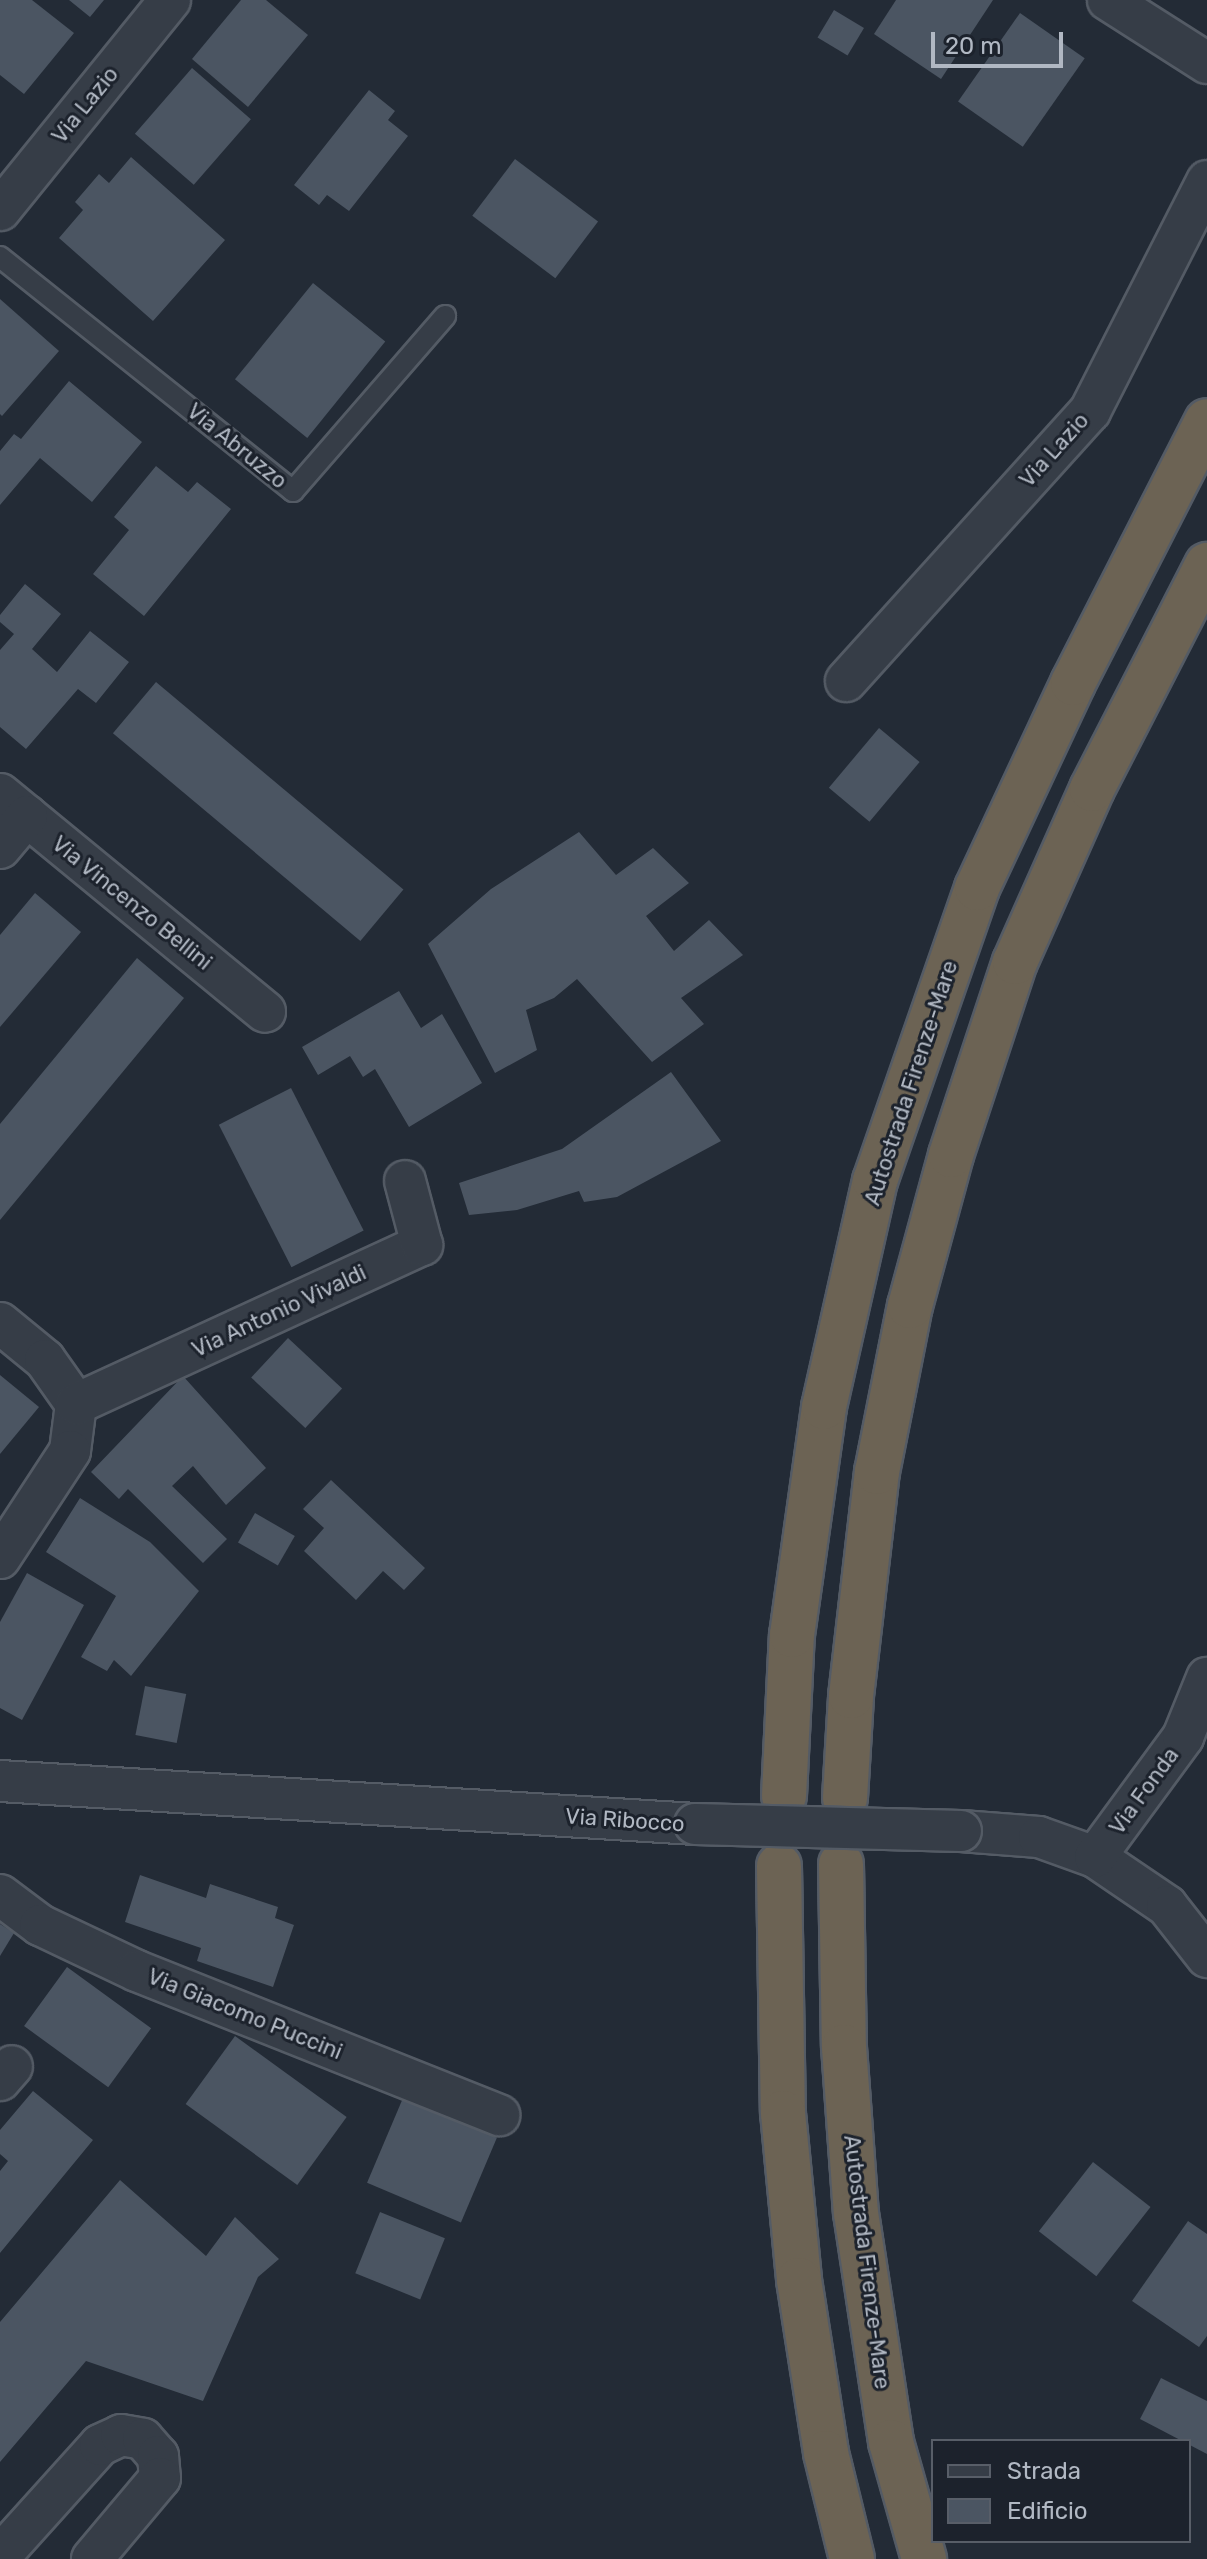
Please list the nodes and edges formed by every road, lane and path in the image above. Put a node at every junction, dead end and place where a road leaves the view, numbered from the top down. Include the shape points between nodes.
1 (170, 0) edge
2 (1108, 0) edge
3 (1207, 63) edge
4 (1207, 181) edge
5 (0, 210) edge
6 (0, 257) edge
7 (445, 316) dead end
8 (1207, 421) edge
9 (1207, 565) edge
10 (846, 681) dead end
11 (13, 805) edge
12 (0, 848) edge
13 (265, 1012) dead end
14 (405, 1181) dead end
15 (0, 1323) edge
16 (76, 1404) junction
17 (0, 1558) edge
18 (1207, 1678) edge
19 (0, 1781) edge
20 (784, 1796) dead end
21 (845, 1798) dead end
22 (1095, 1857) junction
23 (841, 1864) dead end
24 (779, 1866) dead end
25 (0, 1895) edge
26 (1207, 1957) edge
27 (499, 2115) dead end
28 (0, 2556) edge
29 (92, 2559) edge
30 (852, 2559) edge
31 (924, 2559) edge

1 - 5 street, Via Lazio
2 - 3 street
4 - 10 street, Via Lazio via 1090,411
6 - 7 lane, Via Abruzzo via 293,491
8 - 20 highway, Autostrada Firenze-Mare via 1073,683 977,888 875,1181 824,1407 792,1635
9 - 21 highway via 1092,789 1015,962 951,1155 910,1306 877,1472
11 - 12 street
11 - 13 street, Via Vincenzo Bellini
14 - 16 street, Via Antonio Vivaldi via 422,1245
15 - 16 street via 45,1360
16 - 17 street via 70,1451
18 - 22 street, Via Fonda via 1183,1737
19 - 22 street, Via Ribocco, bridge via 695,1824 961,1831 1039,1837
22 - 26 street, Via Ribocco via 1167,1906
23 - 31 highway, Autostrada Firenze-Mare via 844,2047 856,2213 891,2442
24 - 30 highway via 783,2113 799,2280 826,2453
25 - 27 street, Via Giacomo Puccini via 40,1925 137,1971
28 - 29 street via 100,2445 121,2435 143,2439 158,2456 160,2478

